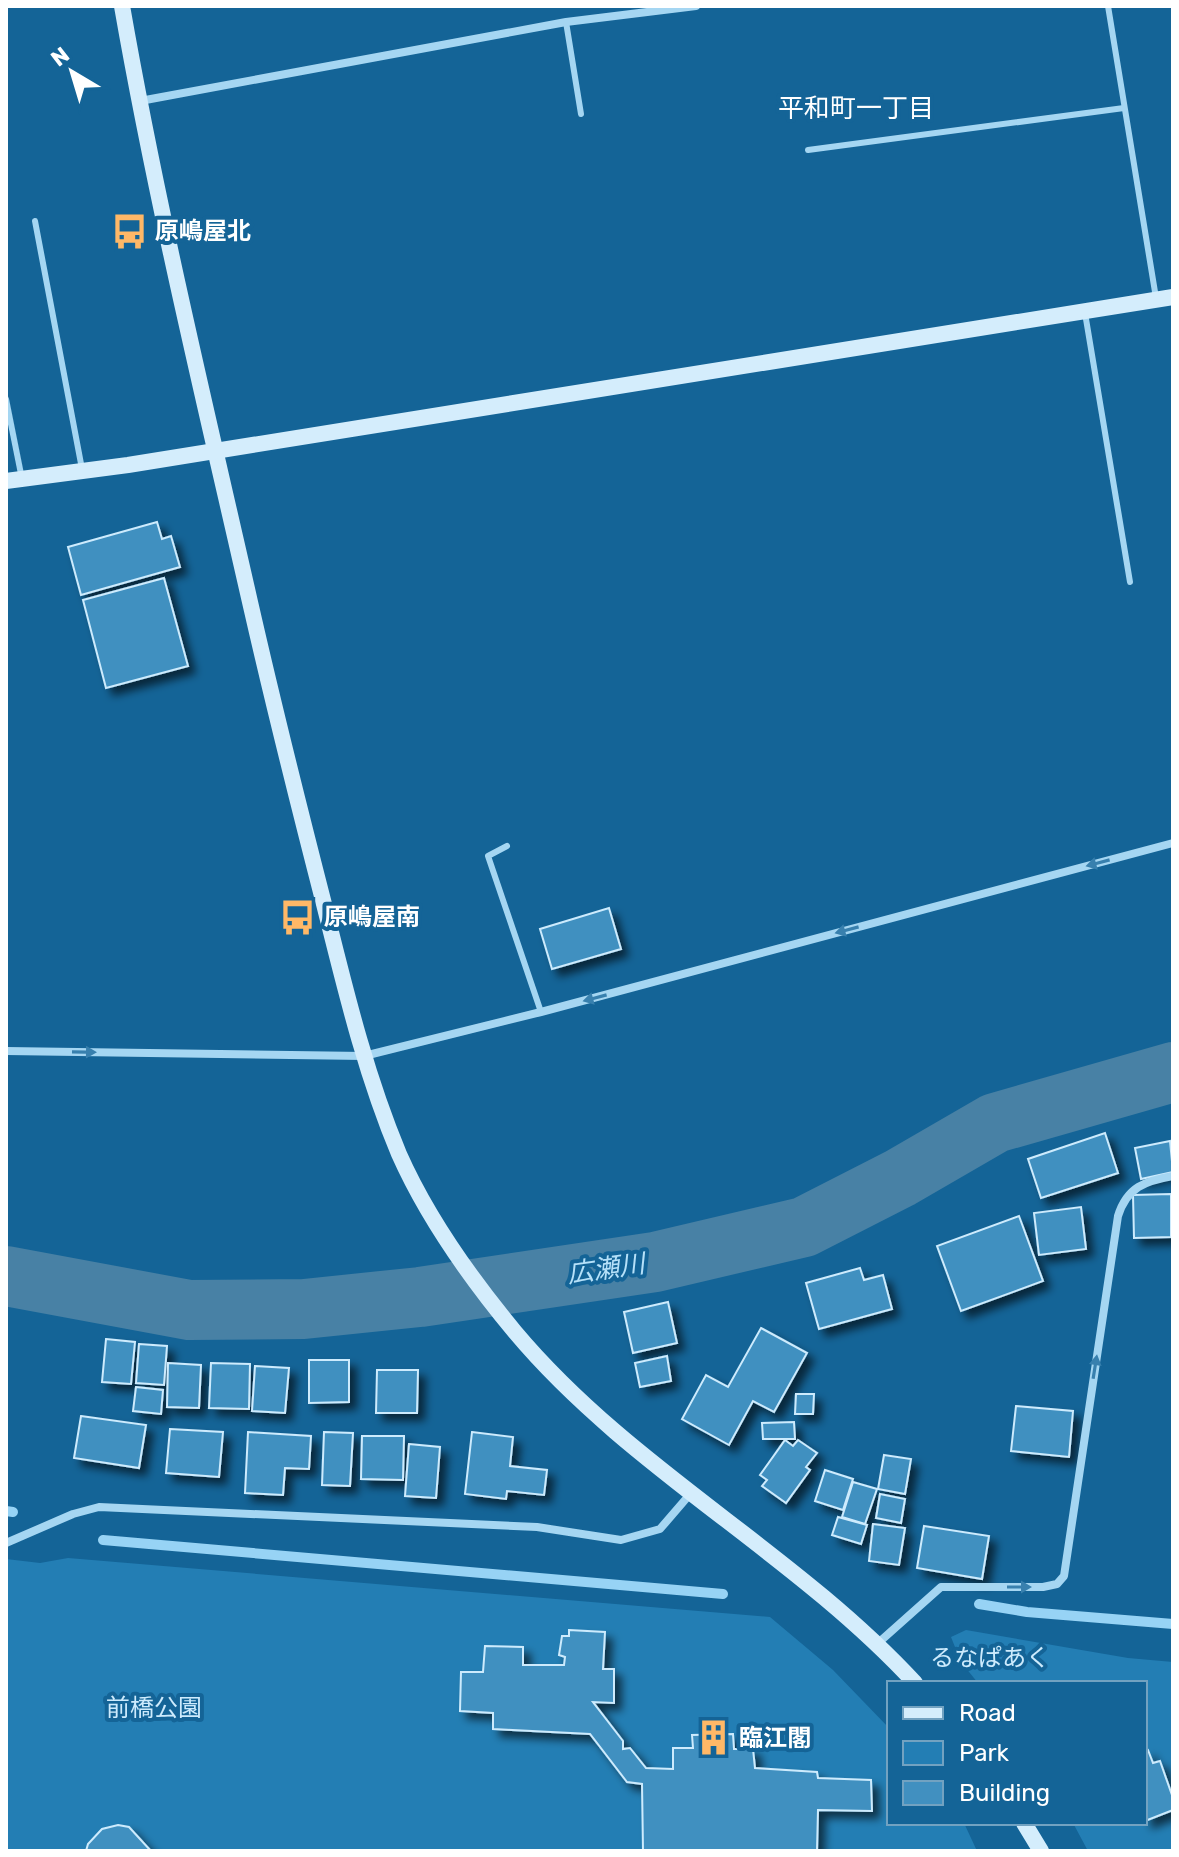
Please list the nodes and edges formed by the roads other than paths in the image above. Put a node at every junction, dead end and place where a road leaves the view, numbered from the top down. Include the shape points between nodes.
1 (122, 6) edge
2 (696, 6) edge
3 (1108, 6) edge
4 (680, 7) edge
5 (566, 22) junction
6 (139, 101) junction
7 (1124, 108) junction
8 (581, 114) dead end
9 (808, 150) dead end
10 (35, 221) dead end
11 (1165, 298) edge
12 (1085, 313) junction
13 (6, 399) edge
14 (216, 449) junction
15 (82, 471) junction
16 (14, 480) edge
17 (1130, 582) dead end
18 (1173, 843) edge
19 (507, 846) dead end
20 (541, 1012) junction
21 (6, 1051) edge
22 (364, 1056) junction
23 (1173, 1176) edge
24 (691, 1493) junction
25 (6, 1543) edge
26 (877, 1644) junction
27 (913, 1681) edge
28 (1025, 1825) edge
29 (1041, 1851) edge

1 - 6 street
2 - 4 street
3 - 7 lane
4 - 5 street
5 - 6 street
5 - 8 lane
6 - 14 street
7 - 9 lane
7 - 11 lane
10 - 15 lane
11 - 12 street
12 - 14 street
12 - 17 lane
13 - 16 lane
14 - 15 street
14 - 22 street via 297,799
15 - 16 street
18 -> 20 street
19 - 20 lane via 488,856
20 - 22 street
21 -> 22 street
22 - 24 street via 401,1157 451,1245 516,1332 594,1414
26 -> 23 street via 941,1587 1043,1587 1064,1576 1118,1216 1133,1189
24 - 25 street via 660,1529 621,1540 537,1527 99,1507
24 - 26 street
26 - 27 street
28 - 29 street

